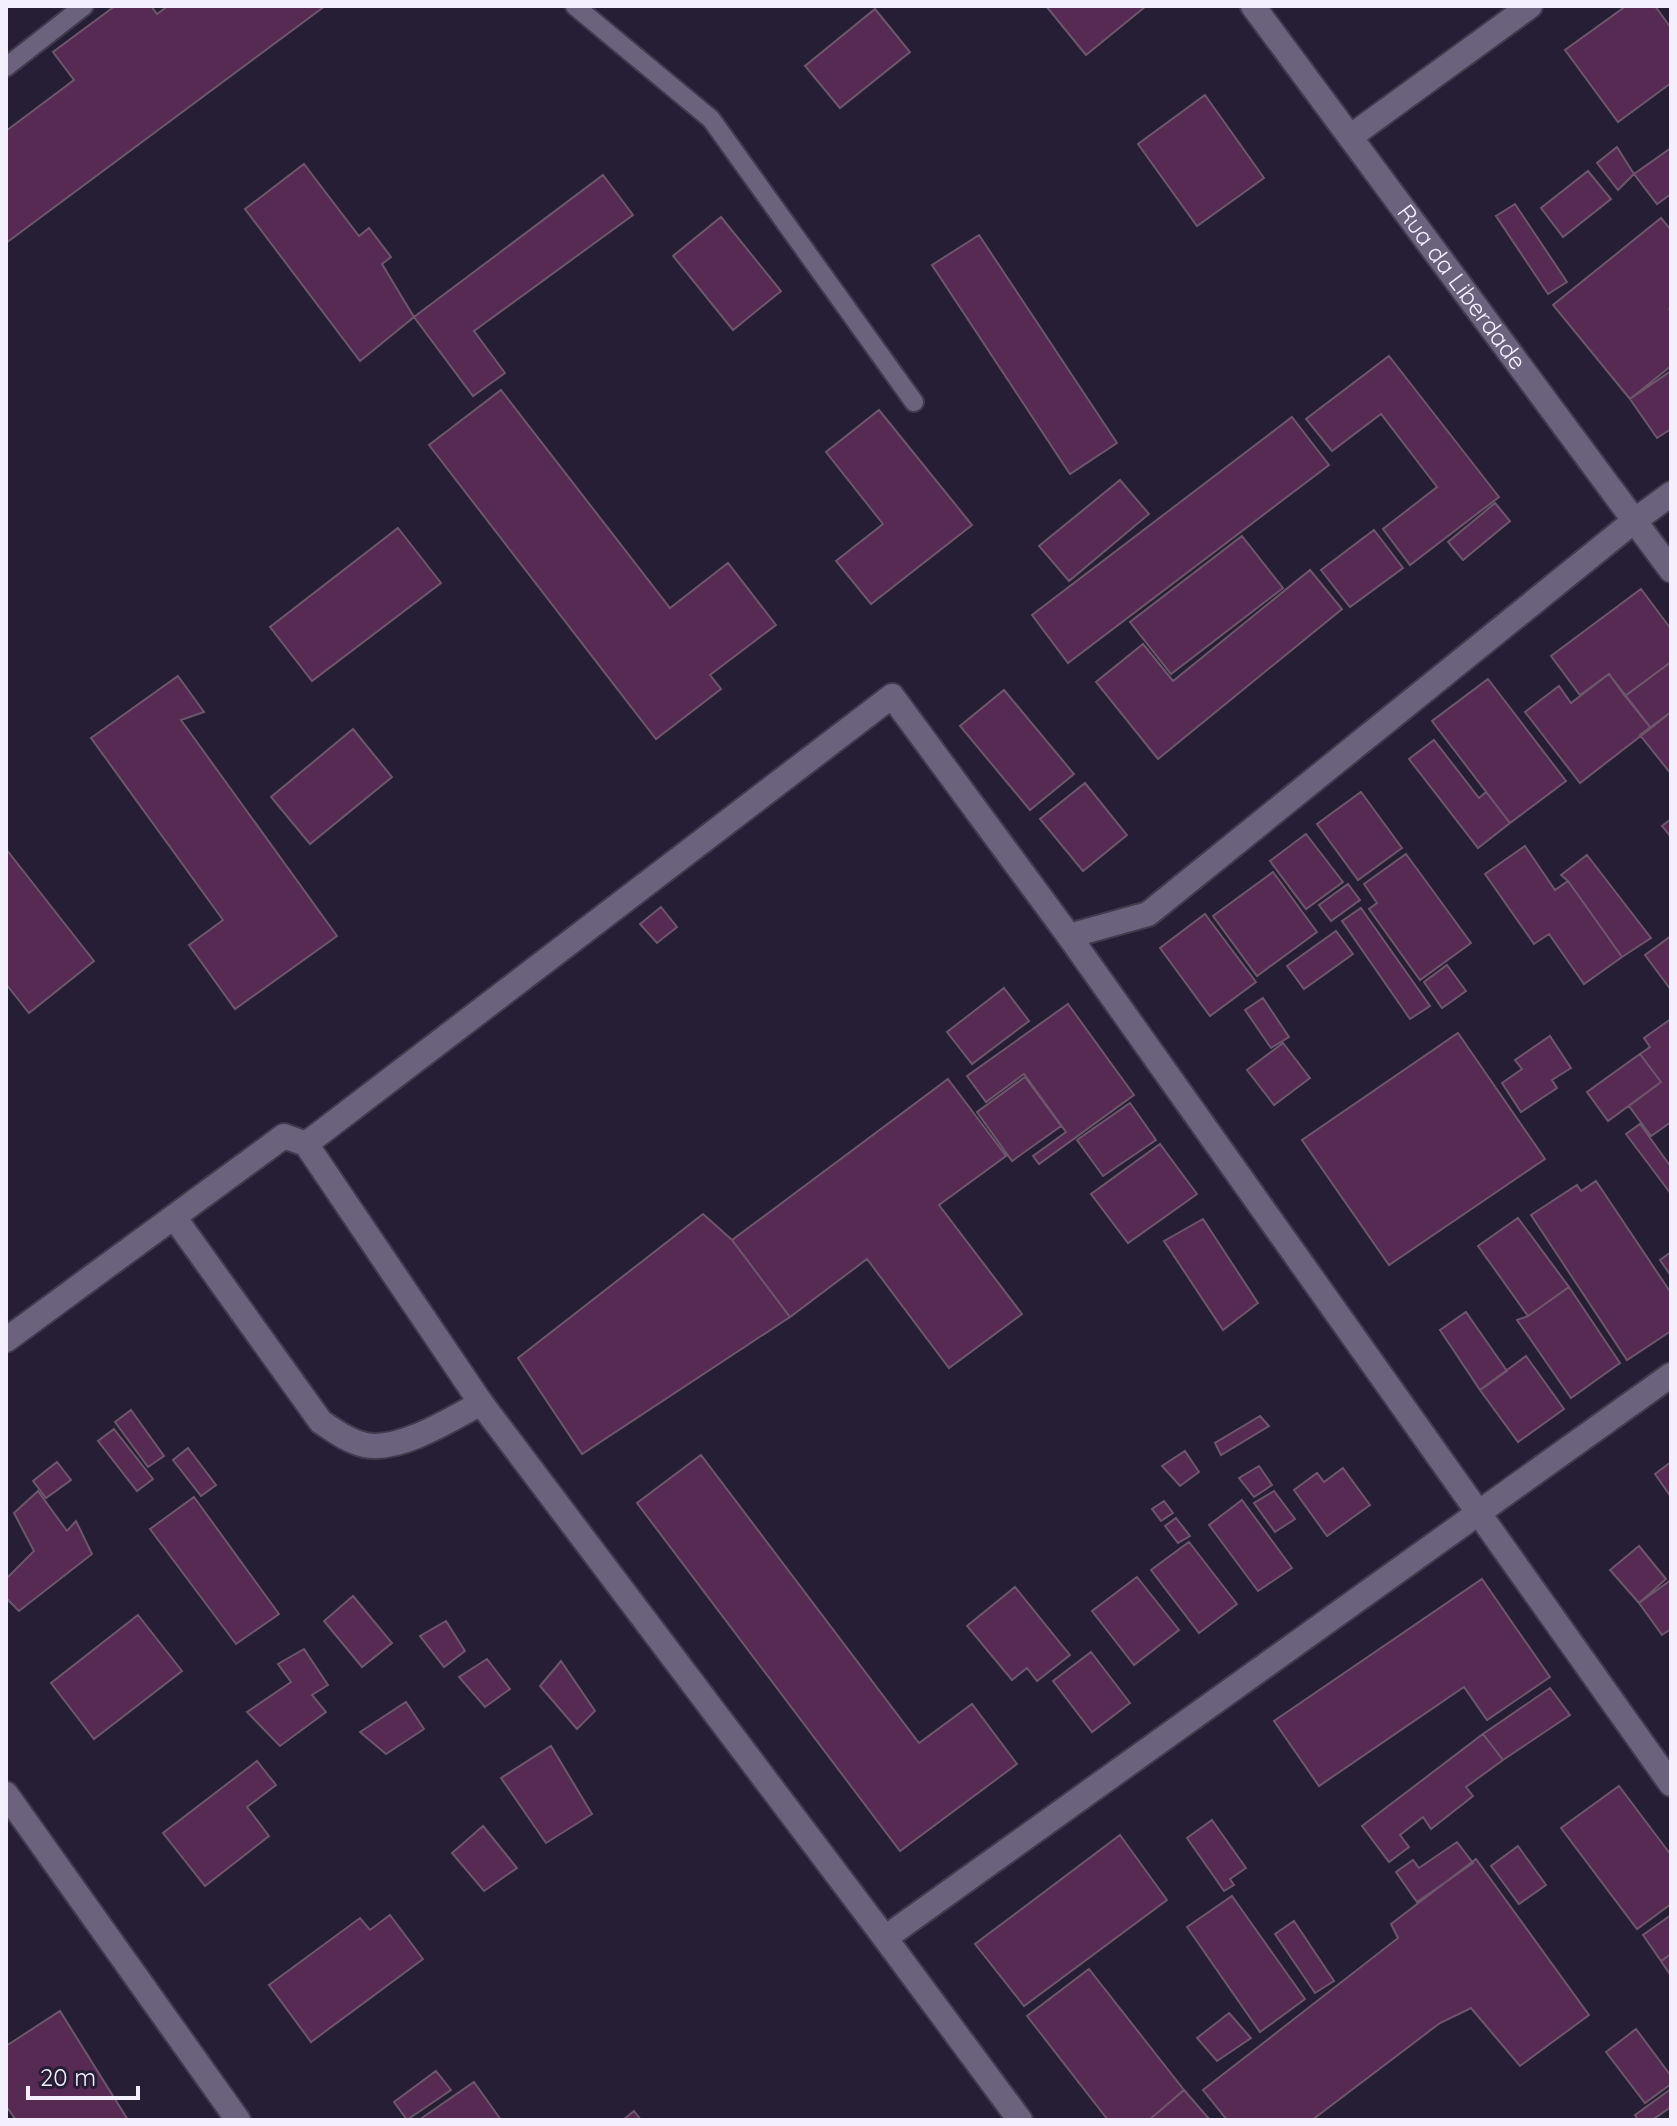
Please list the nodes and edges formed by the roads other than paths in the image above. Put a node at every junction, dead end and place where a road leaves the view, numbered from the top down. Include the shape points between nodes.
1 (84, 6) edge
2 (575, 6) edge
3 (1253, 6) edge
4 (1530, 6) edge
5 (6, 67) edge
6 (1350, 137) junction
7 (914, 402) dead end
8 (1671, 494) edge
9 (1634, 521) junction
10 (1671, 570) edge
11 (1069, 936) junction
12 (306, 1144) junction
13 (174, 1217) junction
14 (6, 1340) edge
15 (1671, 1375) edge
16 (481, 1403) junction
17 (1477, 1511) junction
18 (1671, 1784) edge
19 (6, 1794) edge
20 (885, 1938) junction
21 (238, 2120) edge
22 (1020, 2120) edge

1 - 5 lane
2 - 7 lane via 711,119
3 - 6 street, Rua da Liberdade
4 - 6 street
6 - 9 street, Rua da Liberdade
8 - 9 street
9 - 10 street, Rua da Liberdade
9 - 11 street via 1148,914
11 - 12 street via 892,696
11 - 17 street
12 - 13 street via 284,1136
12 - 16 street
13 - 14 street
13 - 16 street via 321,1422 344,1438 368,1446 413,1439
15 - 17 street
16 - 20 street
17 - 18 street
17 - 20 street
19 - 21 street
20 - 22 street

